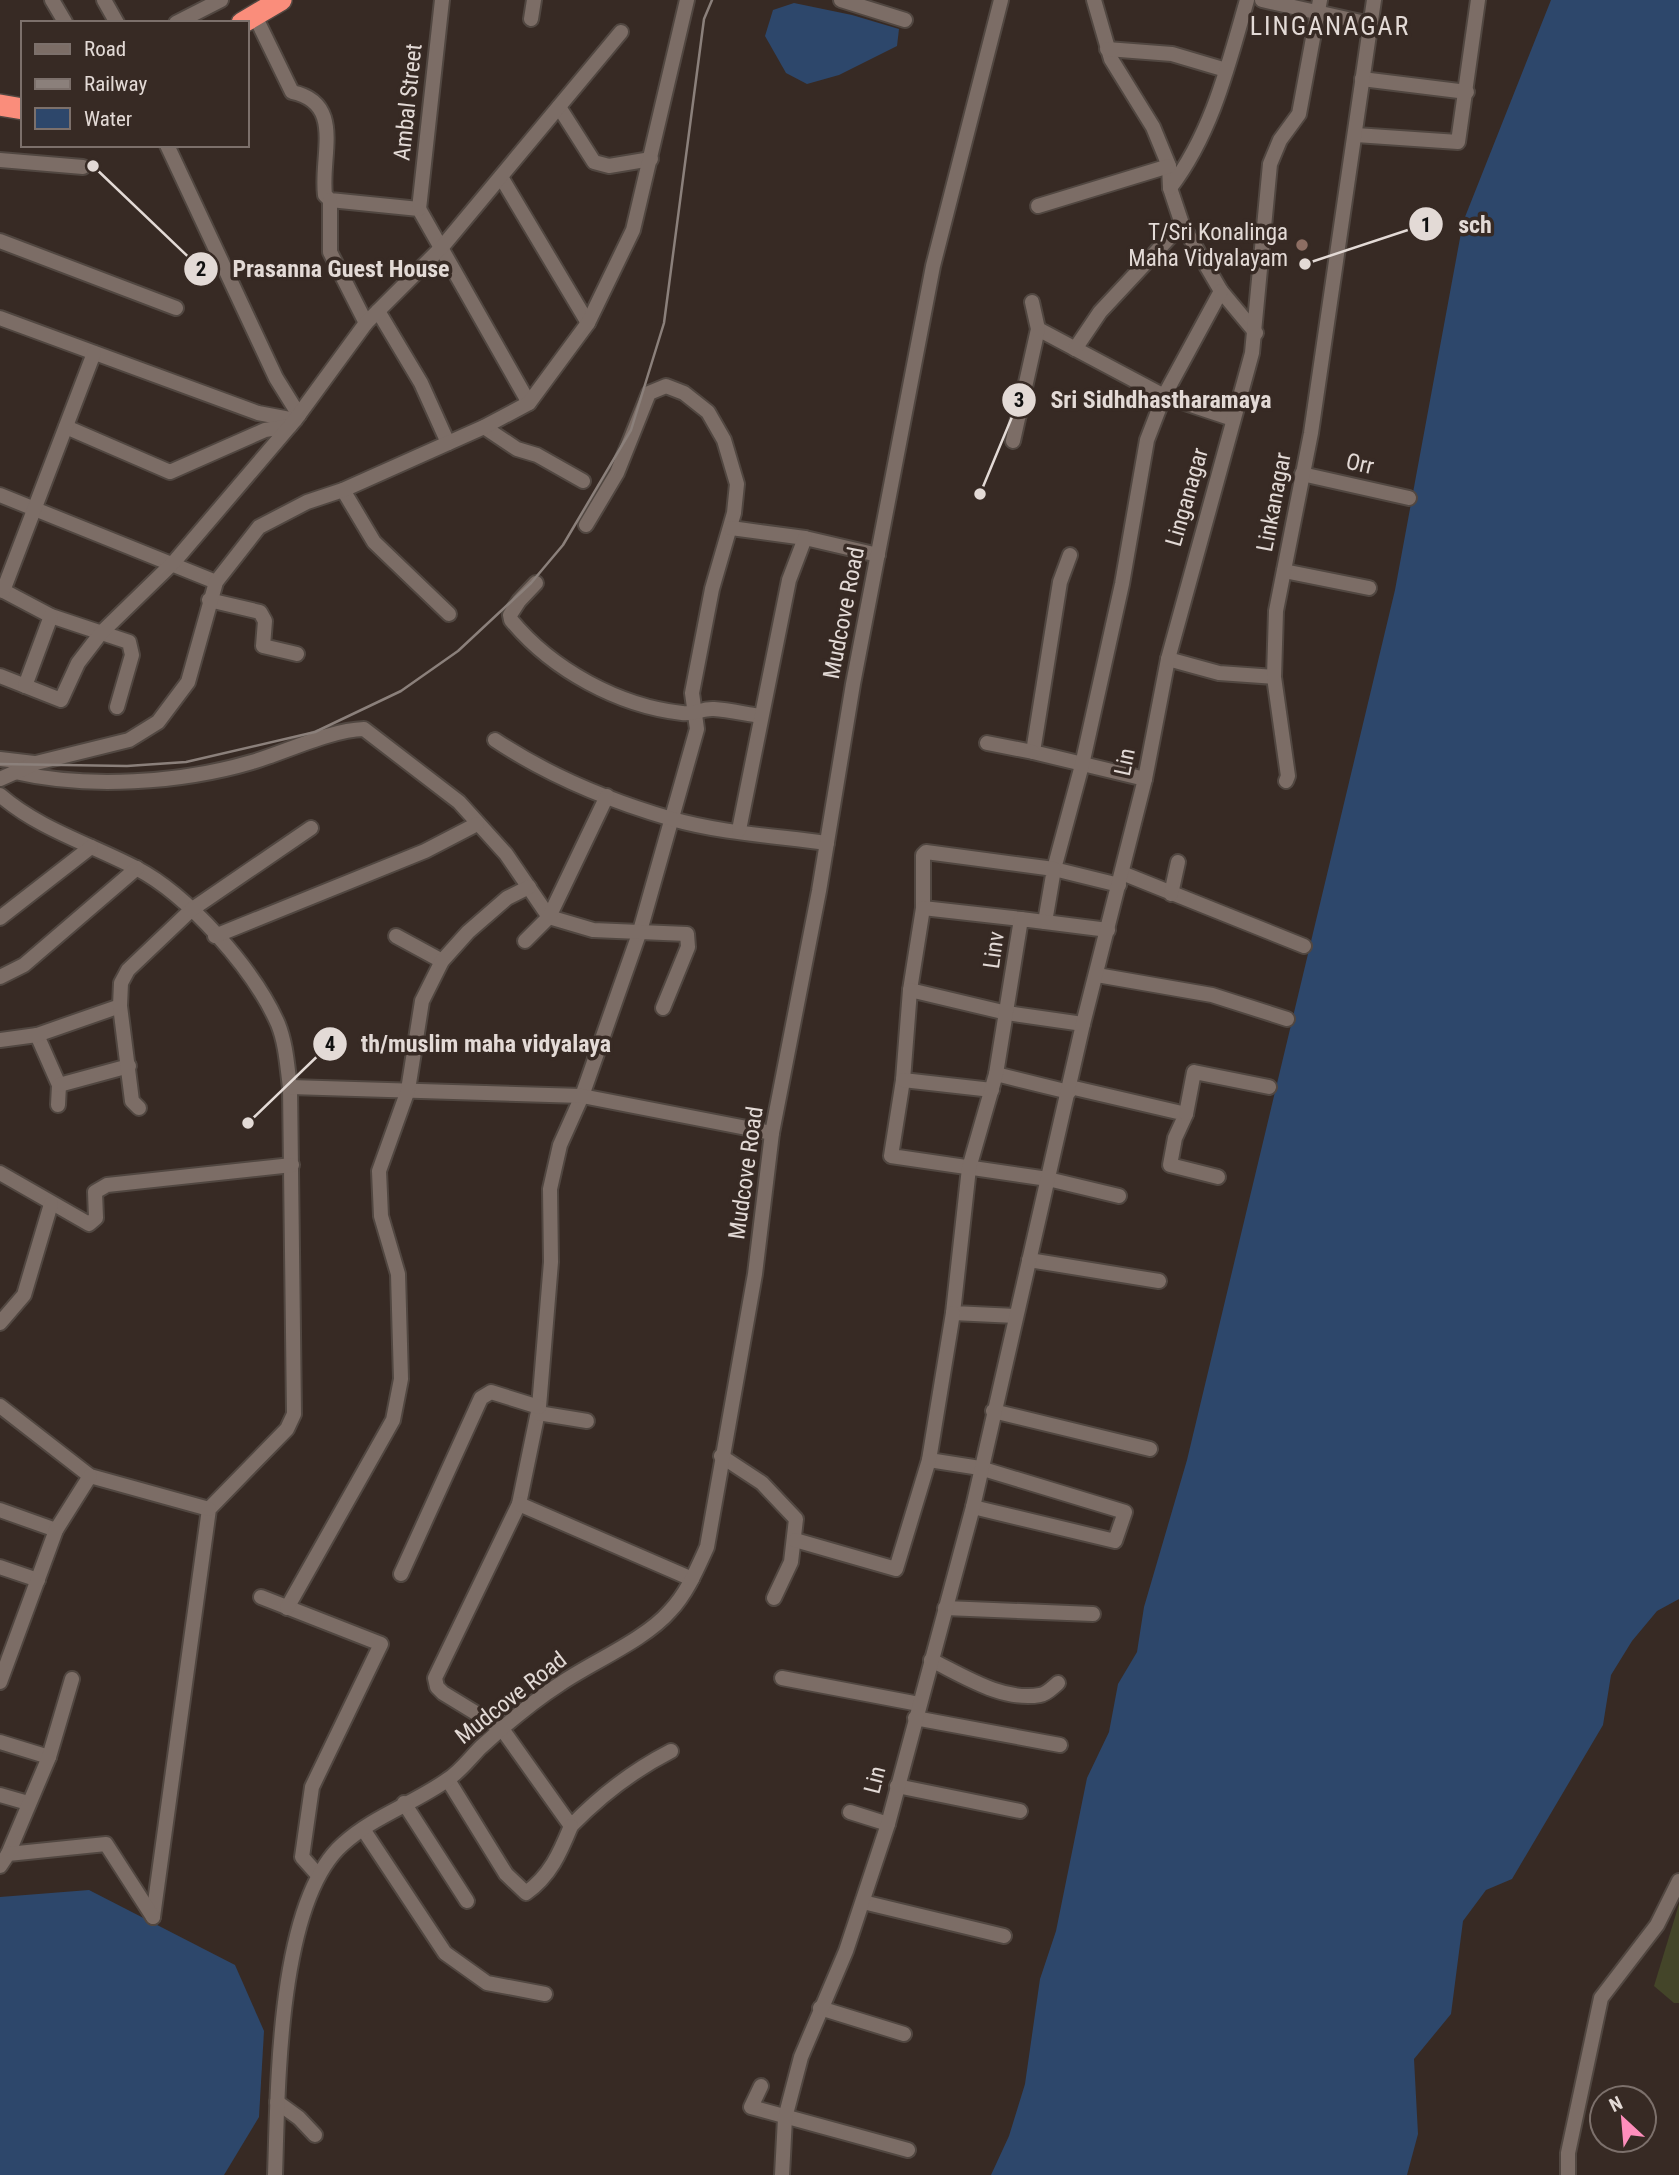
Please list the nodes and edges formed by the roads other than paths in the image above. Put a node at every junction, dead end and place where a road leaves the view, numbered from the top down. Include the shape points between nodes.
1 (52, 0) edge
2 (104, 0) edge
3 (221, 0) edge
4 (281, 0) edge
5 (442, 0) edge
6 (534, 0) edge
7 (687, 0) edge
8 (841, 0) edge
9 (1001, 0) edge
10 (1094, 0) edge
11 (1247, 0) edge
12 (1262, 0) edge
13 (1374, 0) edge
14 (1478, 0) edge
15 (862, 2) edge
16 (1320, 7) edge
17 (248, 19) edge
18 (531, 19) dead end
19 (905, 20) dead end
20 (64, 21) edge
21 (116, 21) edge
22 (180, 21) edge
23 (1370, 23) junction
24 (621, 32) dead end
25 (1107, 49) junction
26 (1226, 70) junction
27 (1362, 79) junction
28 (1468, 92) junction
29 (559, 107) junction
30 (1356, 135) junction
31 (168, 147) edge
32 (651, 159) junction
33 (0, 160) edge
34 (1169, 166) junction
35 (83, 167) dead end
36 (501, 177) junction
37 (1170, 188) junction
38 (330, 200) junction
39 (1038, 206) dead end
40 (419, 209) junction
41 (1182, 224) junction
42 (0, 241) edge
43 (442, 247) junction
44 (1221, 292) junction
45 (1032, 302) dead end
46 (176, 308) dead end
47 (378, 311) junction
48 (0, 318) edge
49 (366, 323) junction
50 (588, 323) junction
51 (1038, 329) junction
52 (1256, 333) junction
53 (1075, 349) junction
54 (94, 353) junction
55 (1164, 396) junction
56 (529, 403) junction
57 (1233, 419) junction
58 (295, 420) junction
59 (66, 427) junction
60 (484, 427) junction
61 (1013, 441) dead end
62 (448, 443) junction
63 (1302, 474) junction
64 (583, 481) dead end
65 (343, 490) junction
66 (0, 495) edge
67 (1409, 498) dead end
68 (35, 507) junction
69 (586, 525) dead end
70 (731, 527) junction
71 (805, 538) junction
72 (878, 555) junction
73 (1070, 555) dead end
74 (174, 562) junction
75 (1284, 571) junction
76 (216, 582) junction
77 (536, 583) dead end
78 (1369, 588) dead end
79 (1, 590) edge
80 (209, 600) junction
81 (449, 614) dead end
82 (51, 616) junction
83 (101, 633) junction
84 (297, 654) dead end
85 (1168, 659) junction
86 (0, 676) edge
87 (1274, 677) junction
88 (25, 686) junction
89 (117, 707) dead end
90 (695, 714) junction
91 (761, 716) junction
92 (495, 740) dead end
93 (987, 743) dead end
94 (1033, 752) junction
95 (0, 759) edge
96 (36, 763) junction
97 (1082, 765) junction
98 (15, 772) junction
99 (0, 779) edge
100 (1145, 779) junction
101 (1286, 782) dead end
102 (0, 795) edge
103 (607, 796) junction
104 (674, 820) junction
105 (478, 824) junction
106 (311, 828) dead end
107 (739, 830) junction
108 (827, 843) junction
109 (91, 847) junction
110 (1178, 862) dead end
111 (137, 868) junction
112 (1054, 869) junction
113 (1121, 879) junction
114 (528, 887) junction
115 (1171, 894) junction
116 (923, 908) junction
117 (191, 910) junction
118 (549, 917) junction
119 (0, 918) edge
120 (1021, 919) junction
121 (1045, 922) junction
122 (1108, 930) junction
123 (640, 931) junction
124 (215, 936) junction
125 (396, 936) dead end
126 (525, 941) dead end
127 (1304, 946) dead end
128 (442, 961) junction
129 (1097, 975) junction
130 (0, 977) edge
131 (910, 990) junction
132 (120, 1006) junction
133 (663, 1008) dead end
134 (1007, 1013) junction
135 (1287, 1019) dead end
136 (1083, 1024) junction
137 (37, 1035) junction
138 (0, 1040) edge
139 (128, 1066) junction
140 (996, 1074) junction
141 (903, 1080) junction
142 (59, 1084) junction
143 (290, 1087) junction
144 (1269, 1087) dead end
145 (1070, 1089) junction
146 (408, 1090) junction
147 (992, 1090) junction
148 (582, 1096) junction
149 (58, 1105) dead end
150 (139, 1108) dead end
151 (1186, 1114) junction
152 (772, 1133) junction
153 (292, 1164) junction
154 (969, 1168) junction
155 (0, 1173) edge
156 (1218, 1177) dead end
157 (1048, 1179) junction
158 (1119, 1196) dead end
159 (51, 1205) junction
160 (1029, 1260) junction
161 (1159, 1280) dead end
162 (953, 1313) junction
163 (1016, 1316) junction
164 (0, 1323) edge
165 (0, 1406) edge
166 (539, 1410) junction
167 (993, 1411) junction
168 (587, 1421) dead end
169 (1150, 1449) dead end
170 (721, 1455) junction
171 (929, 1460) junction
172 (980, 1468) junction
173 (90, 1476) junction
174 (519, 1504) junction
175 (973, 1507) junction
176 (209, 1509) junction
177 (0, 1510) edge
178 (56, 1530) junction
179 (795, 1540) junction
180 (0, 1567) edge
181 (401, 1574) dead end
182 (692, 1579) junction
183 (38, 1580) junction
184 (261, 1597) dead end
185 (774, 1598) dead end
186 (287, 1608) junction
187 (945, 1608) junction
188 (1093, 1614) dead end
189 (0, 1634) edge
190 (16, 1639) junction
191 (931, 1660) junction
192 (782, 1678) dead end
193 (72, 1679) dead end
194 (0, 1682) edge
195 (1058, 1683) dead end
196 (917, 1711) junction
197 (502, 1729) junction
198 (0, 1742) edge
199 (1060, 1745) dead end
200 (671, 1751) dead end
201 (49, 1757) junction
202 (448, 1780) junction
203 (897, 1786) junction
204 (0, 1795) edge
205 (28, 1802) junction
206 (404, 1803) junction
207 (1020, 1811) dead end
208 (850, 1812) dead end
209 (888, 1824) junction
210 (571, 1826) junction
211 (363, 1829) junction
212 (4, 1860) edge
213 (318, 1875) junction
214 (1679, 1881) edge
215 (467, 1901) dead end
216 (863, 1902) junction
217 (1004, 1936) dead end
218 (545, 1994) dead end
219 (820, 2008) junction
220 (904, 2034) dead end
221 (761, 2087) dead end
222 (277, 2102) junction
223 (785, 2118) junction
224 (315, 2136) dead end
225 (908, 2150) dead end
226 (275, 2175) edge
227 (782, 2175) edge
228 (1567, 2175) edge

1 - 20 street
2 - 21 street
3 - 22 street
4 - 17 highway
5 - 40 street, Ambal Street
6 - 18 street
7 - 32 street
8 - 15 street
9 - 72 street, Mudcove Road via 933,266
10 - 25 street
11 - 26 street
12 - 16 street
13 - 23 street, Linkanagar
14 - 28 street
15 - 19 street
16 - 23 street
16 - 52 street, Linganagar via 1299,114 1269,164
17 - 38 street via 292,92 306,95 323,111 327,123 324,187
23 - 27 street, Linkanagar
24 - 29 street
25 - 26 street via 1172,54
25 - 34 street via 1153,127
26 - 37 street via 1194,154
27 - 28 street
27 - 30 street, Linkanagar
28 - 30 street via 1458,142
29 - 32 street via 594,162 608,166
29 - 36 street
30 - 63 street, Linkanagar
31 - 58 street
32 - 50 street via 633,230
33 - 35 street
34 - 37 street
34 - 39 street
36 - 43 street
36 - 50 street
37 - 41 street
38 - 40 street
38 - 49 street via 330,252
40 - 43 street
41 - 44 street
41 - 53 street via 1100,312
42 - 46 street
43 - 47 street
43 - 56 street
44 - 52 street
44 - 55 street
45 - 51 street
47 - 49 street
47 - 62 street via 421,383
48 - 54 street
49 - 58 street
50 - 56 street
51 - 53 street
51 - 61 street
52 - 57 street, Linganagar
53 - 55 street
54 - 58 street via 258,413
54 - 59 street
55 - 57 street
55 - 97 street via 1147,440 1122,584
56 - 60 street
57 - 85 street, Linganagar
58 - 59 street via 170,472
58 - 74 street
59 - 68 street
60 - 62 street
60 - 64 street via 517,449
62 - 65 street
63 - 67 street, Orr
63 - 75 street, Linkanagar
65 - 76 street via 307,502 259,527
65 - 81 street via 374,542
66 - 68 street
68 - 74 street
68 - 79 street
69 - 70 street via 617,473 649,393 666,386 699,403 717,425 737,484
70 - 71 street
70 - 90 street via 712,589 692,693
71 - 72 street
71 - 91 street via 789,580
72 - 108 street, Mudcove Road
73 - 94 street via 1059,582
74 - 76 street
74 - 83 street
75 - 78 street
75 - 87 street, Linkanagar via 1272,650
76 - 80 street
77 - 90 street via 510,615 534,643 611,694
79 - 82 street
80 - 84 street via 260,612 265,621 263,646
80 - 96 street via 188,682 158,722 129,740
82 - 83 street
82 - 88 street
83 - 88 street via 78,663 61,700
83 - 89 street via 132,647
85 - 87 street via 1219,673
85 - 100 street, Lin
86 - 88 street
87 - 101 street, Linkanagar
90 - 91 street via 713,709
90 - 104 street via 697,729
91 - 107 street
92 - 103 street via 531,764
93 - 94 street
94 - 97 street
95 - 96 street
96 - 98 street
97 - 100 street
97 - 112 street
98 - 99 street
98 - 105 street via 46,779 114,781 209,774 349,729 364,729 425,773
100 - 113 street, Lin
102 - 109 street via 20,813
103 - 104 street
103 - 118 street
104 - 107 street
104 - 123 street
105 - 114 street
105 - 124 street via 425,851
106 - 117 street
107 - 108 street
108 - 152 street, Mudcove Road
109 - 111 street
109 - 119 street
110 - 115 street
111 - 117 street via 162,882
111 - 130 street via 24,965
112 - 113 street
112 - 116 street via 925,852
112 - 121 street
113 - 115 street
113 - 122 street, Lin
114 - 118 street
114 - 128 street via 507,898
115 - 127 street
116 - 120 street
116 - 131 street
117 - 124 street
117 - 132 street via 128,970 121,983
118 - 123 street via 593,930
118 - 126 street
120 - 121 street, Linv
120 - 134 street, Linv
121 - 122 street, Linv
122 - 129 street, Lin
123 - 133 street via 678,932 690,939
123 - 148 street
124 - 143 street via 239,963 277,1022
125 - 128 street
128 - 146 street via 422,1002
129 - 135 street via 1212,995
129 - 136 street, Lin
131 - 134 street
131 - 141 street
132 - 137 street
132 - 139 street
134 - 136 street
134 - 140 street, Linv
136 - 145 street, Lin
137 - 138 street
137 - 142 street
139 - 142 street
139 - 150 street via 132,1101
140 - 145 street
140 - 147 street
141 - 147 street
141 - 154 street via 891,1156
142 - 149 street
143 - 146 street
143 - 153 street
144 - 151 street via 1194,1073
145 - 151 street
145 - 157 street, Lin
146 - 148 street
146 - 186 street via 379,1171 381,1216 398,1274 401,1379 393,1420
147 - 154 street
148 - 152 street
148 - 166 street via 560,1145 550,1189 551,1262
151 - 156 street via 1170,1165
152 - 170 street, Mudcove Road via 755,1274
153 - 159 street via 107,1185 95,1192 94,1223
153 - 176 street via 294,1414 287,1429
154 - 157 street
154 - 162 street
155 - 159 street
157 - 158 street
157 - 160 street, Lin
159 - 164 street via 24,1294
160 - 161 street
160 - 163 street, Lin
162 - 163 street
162 - 171 street
163 - 167 street, Lin
165 - 173 street
166 - 168 street
166 - 174 street
166 - 181 street via 491,1392 481,1398
167 - 169 street
167 - 172 street, Lin
170 - 179 street via 762,1483 796,1518
170 - 182 street, Mudcove Road via 707,1547
171 - 172 street
171 - 179 street via 896,1569
172 - 175 street, Lin
172 - 175 street via 1125,1512 1115,1541
173 - 176 street
173 - 178 street
174 - 182 street
174 - 197 street via 435,1678 443,1693
175 - 187 street, Lin
176 - 212 street via 153,1917 106,1844
177 - 178 street
178 - 183 street
179 - 185 street via 792,1562
180 - 183 street
182 - 197 street, Mudcove Road via 670,1612 558,1684
183 - 190 street
184 - 186 street
186 - 213 street via 381,1644 312,1787 302,1857
187 - 188 street
187 - 191 street, Lin
189 - 190 street
190 - 194 street
191 - 195 street via 985,1686 1023,1696 1043,1695
191 - 196 street, Lin
192 - 196 street
193 - 201 street
196 - 199 street
196 - 203 street, Lin
197 - 202 street, Mudcove Road
197 - 210 street
198 - 201 street
200 - 210 street via 622,1779
201 - 205 street
202 - 206 street, Mudcove Road
202 - 210 street via 506,1874 526,1893 552,1867
203 - 207 street
203 - 209 street, Lin
204 - 205 street
205 - 212 street
206 - 211 street, Mudcove Road
206 - 215 street
208 - 209 street
209 - 216 street, Lin
211 - 213 street, Mudcove Road via 342,1845
211 - 218 street via 445,1953 487,1983
213 - 222 street, Mudcove Road via 297,1932
214 - 228 street via 1657,1925 1601,1998
216 - 217 street
216 - 219 street, Lin
219 - 220 street
219 - 223 street, Lin via 800,2057
221 - 223 street via 751,2108
222 - 224 street
222 - 226 street, Mudcove Road
223 - 225 street
223 - 227 street, Lin

